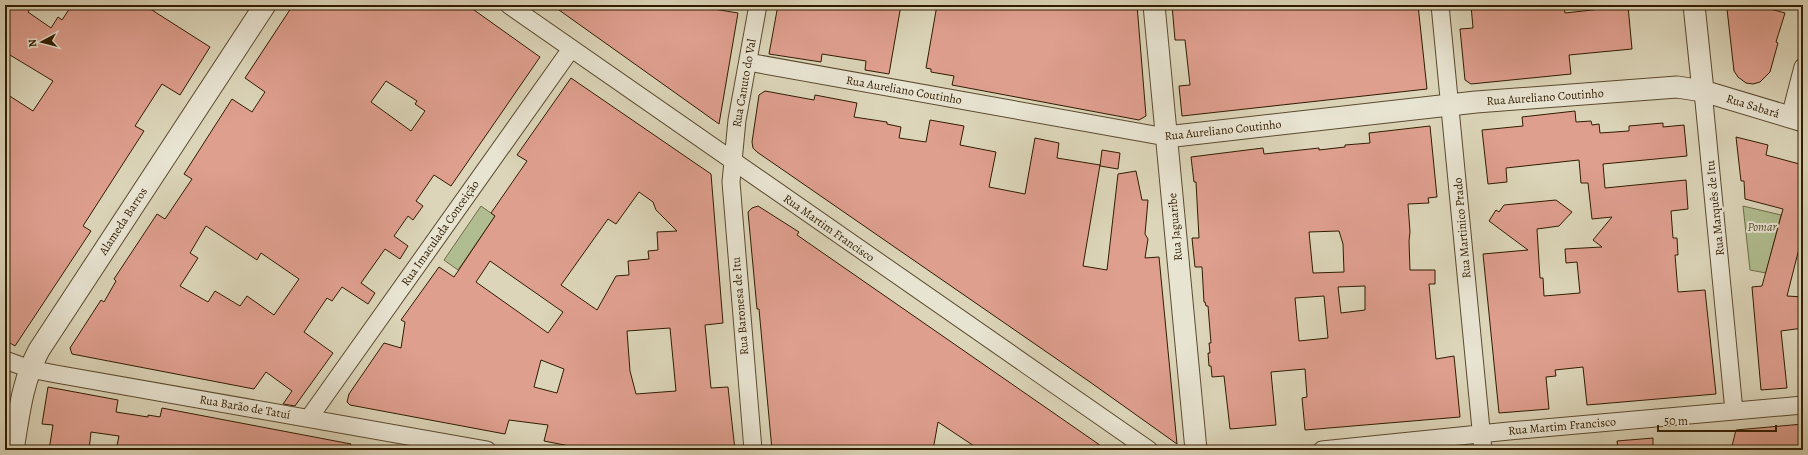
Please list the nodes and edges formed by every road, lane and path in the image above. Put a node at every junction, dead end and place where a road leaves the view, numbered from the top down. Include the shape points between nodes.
1 (265, 5) edge
2 (509, 5) edge
3 (758, 5) edge
4 (1154, 5) edge
5 (1440, 5) edge
6 (1694, 5) edge
7 (571, 49) junction
8 (748, 62) junction
9 (1803, 66) edge
10 (1703, 91) junction
11 (1450, 105) junction
12 (1796, 119) edge
13 (1166, 137) junction
14 (732, 161) junction
15 (5, 360) edge
16 (30, 368) junction
17 (1803, 405) edge
18 (1734, 411) junction
19 (309, 418) junction
20 (1482, 442) edge
21 (13, 450) edge
22 (487, 450) edge
23 (753, 450) edge
24 (1149, 450) edge
25 (1196, 450) edge
26 (1322, 450) edge

1 - 16 street, Alameda Barros
2 - 7 street, Rua Martim Francisco
3 - 8 street, Rua Canuto do Val
4 - 13 street, Rua Jaguaribe
5 - 11 street, Rua Martinico Prado
6 - 10 street, Rua Marquês de Itu
7 - 14 street, Rua Martim Francisco
7 - 19 street, Rua Imaculada Conceição
8 - 13 street, Rua Aureliano Coutinho
8 - 14 street, Rua Canuto do Val
9 - 12 street
10 - 11 street, Rua Aureliano Coutinho via 1677,87
10 - 12 street, Rua Sabará
10 - 18 street, Rua Marquês de Itu
11 - 13 street, Rua Aureliano Coutinho
11 - 20 street, Rua Martinico Prado
13 - 25 street, Rua Jaguaribe
14 - 23 street, Rua Baronesa de Itu via 736,262
14 - 24 street, Rua Martim Francisco
15 - 16 street, Rua Barão de Tatuí
16 - 19 street, Rua Barão de Tatuí
16 - 21 street, Alameda Barros via 22,396
17 - 18 street, Rua Martim Francisco
18 - 20 street, Rua Martim Francisco
19 - 22 street, Rua Barão de Tatuí
20 - 26 street, Rua Martim Francisco

